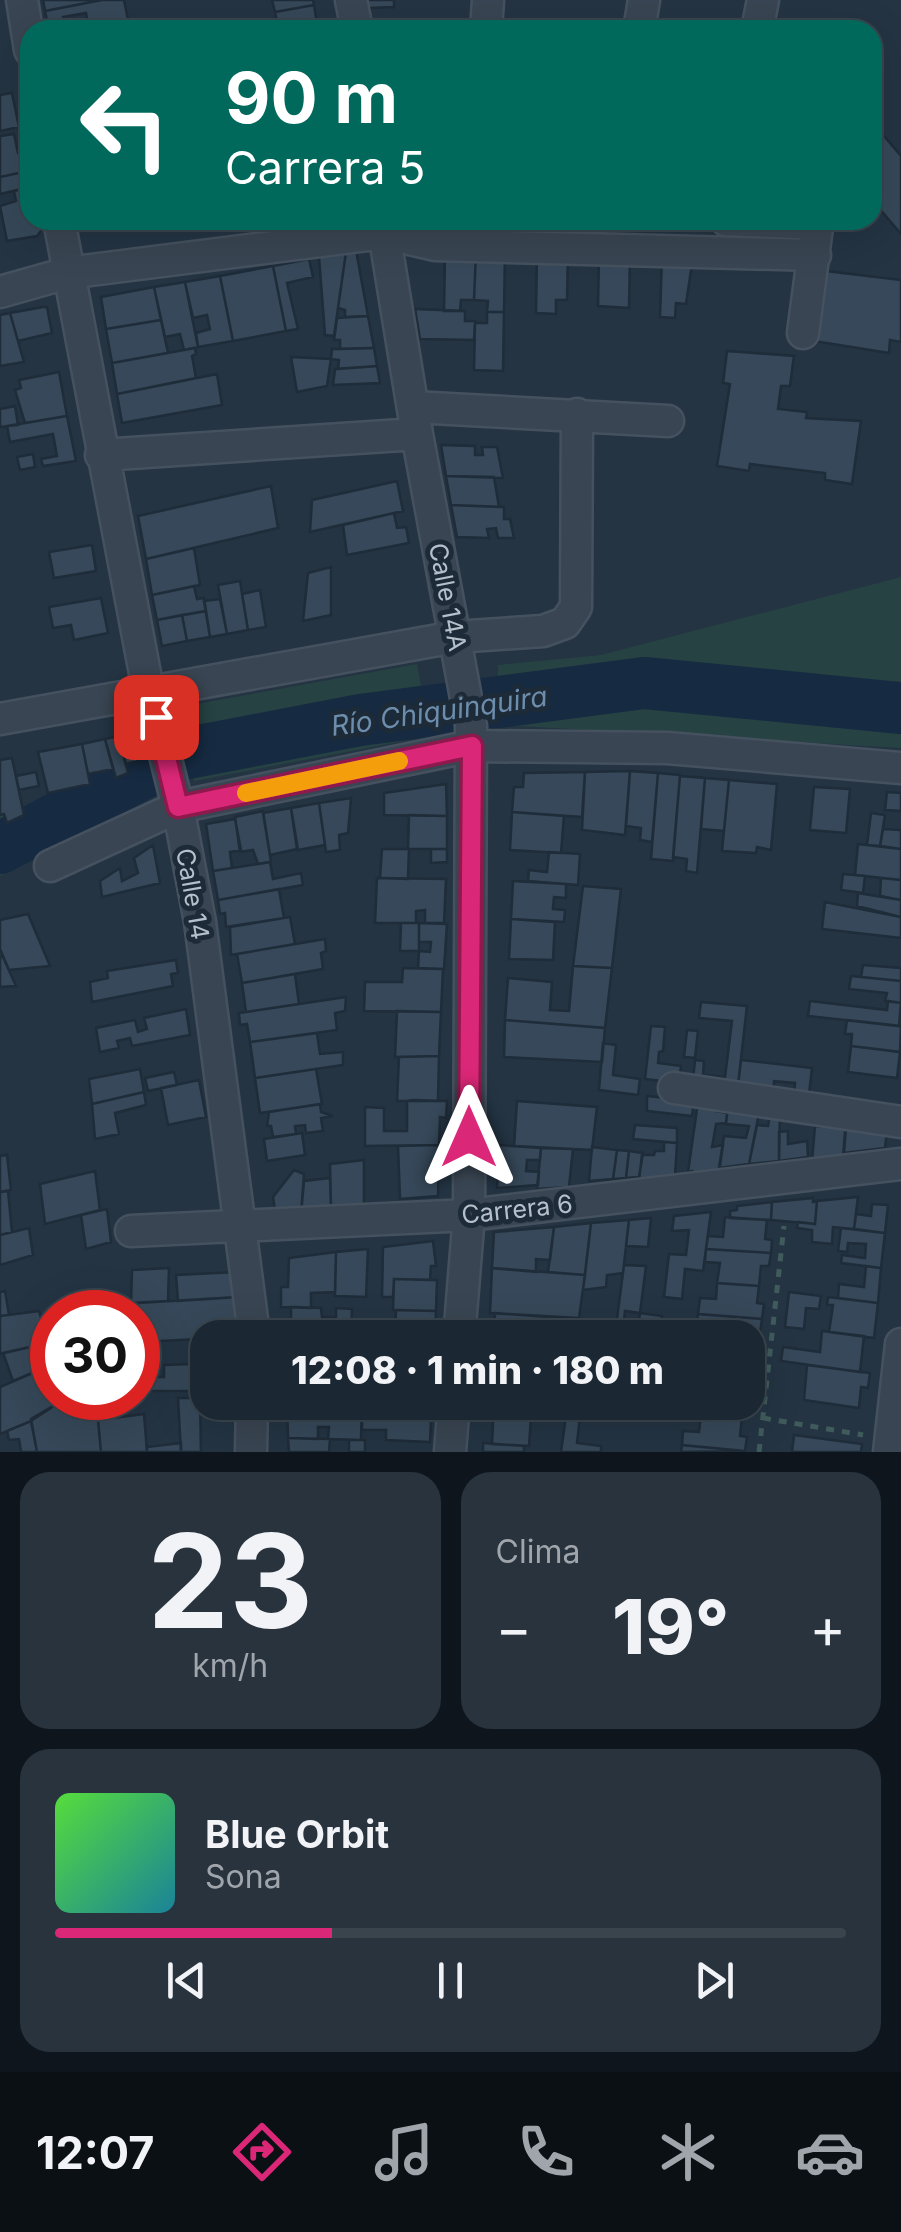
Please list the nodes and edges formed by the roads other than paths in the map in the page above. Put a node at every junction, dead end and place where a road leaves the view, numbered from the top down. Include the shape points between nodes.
1 (60, 230) edge
2 (356, 230) edge
3 (384, 230) edge
4 (394, 230) edge
5 (817, 233) edge
6 (68, 273) junction
7 (0, 292) edge
8 (803, 333) dead end
9 (576, 414) junction
10 (415, 421) junction
11 (668, 421) dead end
12 (101, 455) junction
13 (455, 637) junction
14 (150, 690) junction
15 (0, 719) edge
16 (471, 736) junction
17 (901, 768) edge
18 (174, 794) junction
19 (50, 866) dead end
20 (674, 1088) dead end
21 (901, 1122) edge
22 (901, 1164) edge
23 (469, 1215) junction
24 (240, 1227) junction
25 (132, 1231) dead end
26 (250, 1320) edge
27 (460, 1320) edge
28 (901, 1344) edge
29 (252, 1420) edge
30 (453, 1420) edge
31 (890, 1446) edge
32 (251, 1452) edge
33 (450, 1452) edge

1 - 6 street, Calle 14
2 - 6 street
3 - 10 street, Calle 14A
4 - 5 street via 434,245
5 - 8 street
6 - 7 street
6 - 12 street, Calle 14
9 - 10 street
9 - 11 street
9 - 13 street via 576,607 565,623 543,630
10 - 12 street
10 - 13 street, Calle 14A
12 - 14 street, Calle 14
13 - 14 street
13 - 16 street, Calle 14A
14 - 15 street
14 - 18 street, Calle 14
16 - 17 street
16 - 18 street
16 - 23 street, Calle 14A
18 - 19 street
18 - 24 street, Calle 14 via 200,922
20 - 21 street
22 - 23 street, Carrera 6
23 - 24 street, Carrera 6
23 - 27 street, Calle 14A
24 - 25 street, Carrera 6
24 - 26 street, Calle 14
28 - 31 street
29 - 32 street
30 - 33 street

